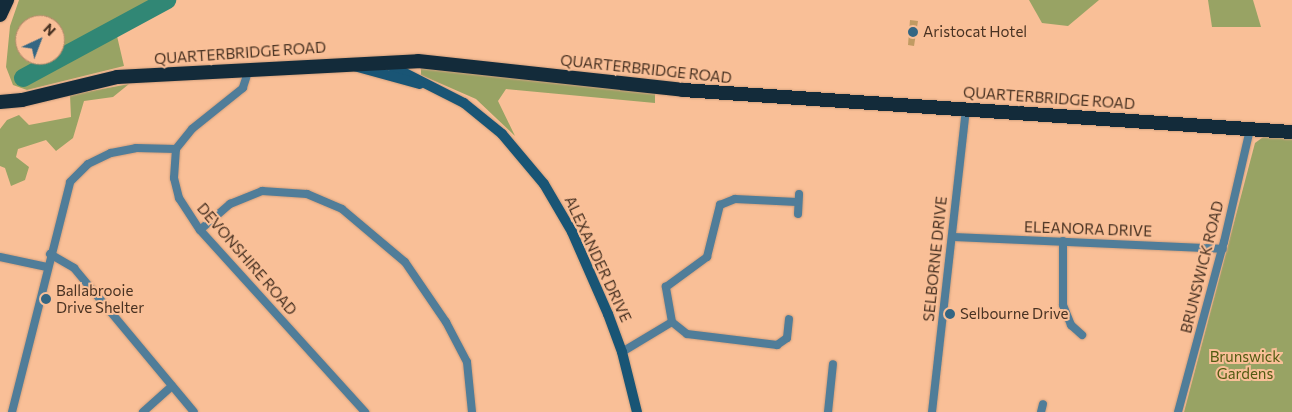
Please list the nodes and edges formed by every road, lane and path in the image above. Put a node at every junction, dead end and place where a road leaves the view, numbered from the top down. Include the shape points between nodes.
1 (7, 0) edge
2 (0, 15) edge
3 (345, 62) junction
4 (380, 62) junction
5 (249, 69) junction
6 (428, 85) junction
7 (0, 102) edge
8 (966, 109) junction
9 (1250, 129) junction
10 (1292, 132) edge
11 (176, 149) junction
12 (798, 214) dead end
13 (200, 230) junction
14 (952, 237) junction
15 (1063, 242) junction
16 (1222, 249) junction
17 (50, 254) junction
18 (0, 257) edge
19 (47, 267) junction
20 (789, 319) dead end
21 (672, 322) junction
22 (1082, 335) dead end
23 (622, 352) junction
24 (832, 364) dead end
25 (172, 386) junction
26 (12, 412) edge
27 (143, 412) edge
28 (194, 412) edge
29 (365, 412) edge
30 (472, 412) edge
31 (637, 412) edge
32 (828, 412) edge
33 (932, 412) edge
34 (1178, 412) edge

1 - 2 highway
3 - 4 highway, QUARTERBRIDGE ROAD
3 - 5 highway, QUARTERBRIDGE ROAD
3 - 6 main road, ALEXANDER DRIVE
4 - 6 main road, ALEXANDER DRIVE
4 - 8 highway, QUARTERBRIDGE ROAD via 418,61 683,90
5 - 7 highway, QUARTERBRIDGE ROAD via 117,77 22,100
5 - 11 street via 244,88 192,129
6 - 23 main road, ALEXANDER DRIVE via 447,92 483,117 544,184 572,232
8 - 9 highway, QUARTERBRIDGE ROAD
8 - 14 street, SELBORNE DRIVE
9 - 10 highway, QUARTERBRIDGE ROAD
9 - 16 street, BRUNSWICK ROAD
11 - 13 street, DEVONSHIRE ROAD via 174,178 177,192
11 - 17 street via 136,148 111,153 77,172 66,190
12 - 21 street via 798,198 735,200 720,205 707,256 666,286 664,295
13 - 29 street, DEVONSHIRE ROAD
13 - 30 street via 230,204 262,191 307,194 342,209 405,262 446,322 466,362
14 - 15 street, ELEANORA DRIVE
14 - 33 street, SELBORNE DRIVE
15 - 16 street, ELEANORA DRIVE
15 - 22 street via 1063,305 1071,325
16 - 34 street, BRUNSWICK ROAD
17 - 19 street
17 - 25 street via 74,268
18 - 19 street
19 - 26 street
20 - 21 street via 787,338 777,345 687,334
21 - 23 street
23 - 31 main road, ALEXANDER DRIVE
24 - 32 street
25 - 27 street
25 - 28 street

